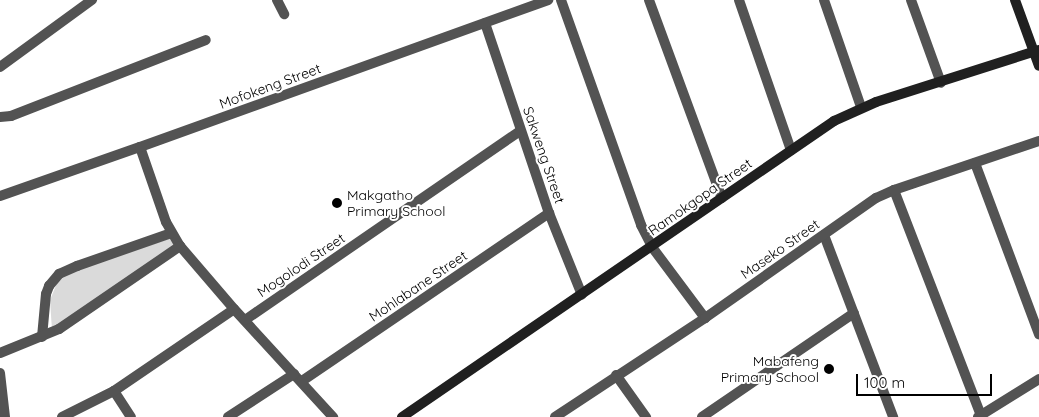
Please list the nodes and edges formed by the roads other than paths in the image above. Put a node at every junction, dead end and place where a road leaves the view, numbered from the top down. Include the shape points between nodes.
1 (92, 0) edge
2 (277, 0) edge
3 (548, 0) edge
4 (561, 0) edge
5 (649, 0) edge
6 (739, 0) edge
7 (824, 0) edge
8 (912, 0) edge
9 (1015, 0) edge
10 (284, 14) dead end
11 (485, 23) junction
12 (206, 40) dead end
13 (1036, 51) edge
14 (1039, 66) edge
15 (0, 67) edge
16 (941, 83) junction
17 (861, 107) junction
18 (0, 117) edge
19 (520, 131) junction
20 (1039, 141) edge
21 (140, 147) junction
22 (790, 150) junction
23 (975, 163) junction
24 (894, 190) junction
25 (0, 196) edge
26 (722, 198) junction
27 (549, 214) junction
28 (171, 233) junction
29 (824, 235) junction
30 (180, 246) junction
31 (652, 247) junction
32 (582, 295) junction
33 (234, 309) junction
34 (854, 313) junction
35 (705, 318) junction
36 (245, 320) junction
37 (1039, 334) edge
38 (42, 337) junction
39 (0, 352) edge
40 (0, 373) edge
41 (616, 375) junction
42 (298, 378) junction
43 (1039, 379) edge
44 (114, 391) junction
45 (980, 416) edge
46 (5, 417) edge
47 (62, 417) edge
48 (131, 417) edge
49 (228, 417) edge
50 (333, 417) edge
51 (402, 417) edge
52 (555, 417) edge
53 (646, 417) edge
54 (702, 417) edge
55 (893, 417) edge

1 - 15 street
2 - 10 street
3 - 11 street, Mofokeng Street
4 - 31 street via 641,225
5 - 26 street
6 - 22 street
7 - 17 street
8 - 16 street
9 - 13 street
11 - 19 street, Sakweng Street
11 - 21 street, Mofokeng Street
12 - 18 street via 11,116
13 - 14 street
13 - 16 street, Ramokgopa Street
16 - 17 street, Ramokgopa Street
17 - 22 street, Ramokgopa Street
19 - 27 street, Sakweng Street
19 - 36 street, Mogolodi Street
20 - 23 street, Maseko Street
21 - 25 street, Mofokeng Street
21 - 28 street
22 - 26 street, Ramokgopa Street
23 - 24 street, Maseko Street
23 - 37 street
24 - 29 street, Maseko Street via 876,198
24 - 45 street
26 - 31 street, Ramokgopa Street
27 - 32 street, Sakweng Street
27 - 42 street, Mohlabane Street
28 - 30 street
28 - 38 street via 59,274 46,294
29 - 34 street
29 - 35 street, Maseko Street
30 - 33 street
30 - 38 street via 73,321
31 - 32 street, Ramokgopa Street
31 - 35 street
32 - 51 street, Ramokgopa Street
33 - 36 street
33 - 44 street
34 - 54 street
34 - 55 street
35 - 41 street, Maseko Street
36 - 42 street
38 - 39 street
40 - 46 street
41 - 52 street, Maseko Street
41 - 53 street
42 - 49 street, Mohlabane Street
42 - 50 street
43 - 45 street
44 - 47 street
44 - 48 street

